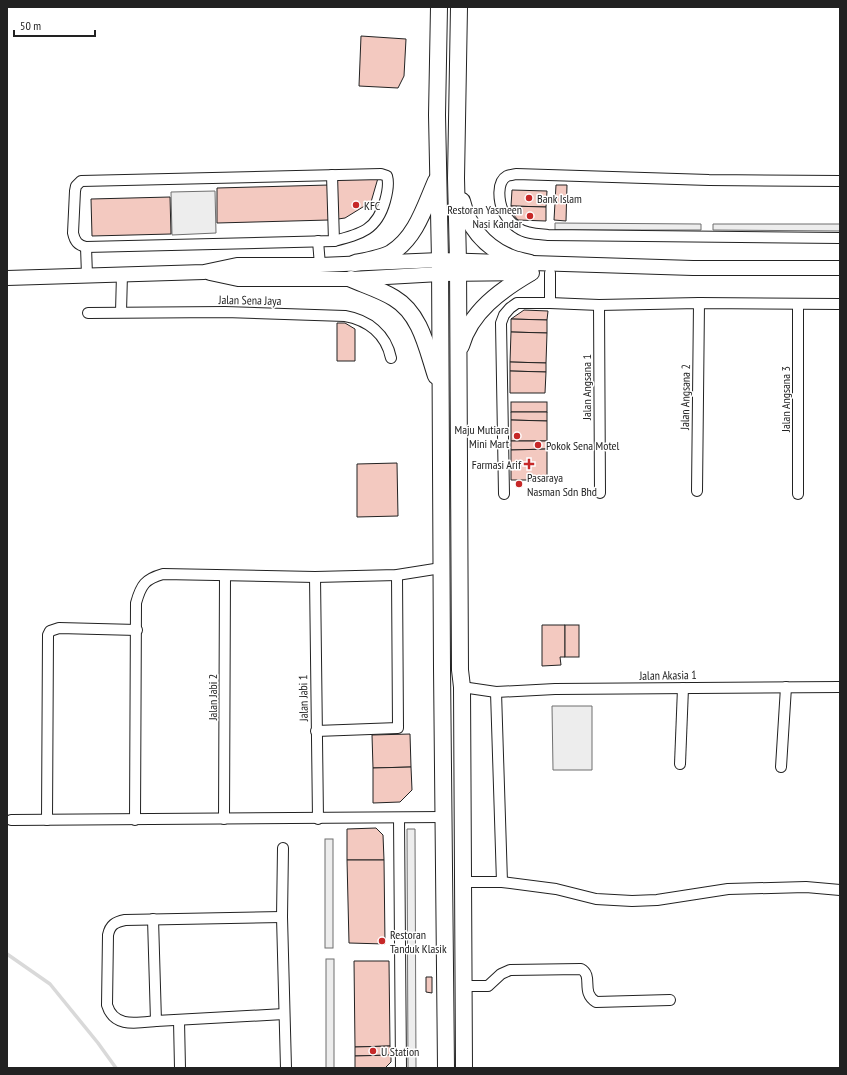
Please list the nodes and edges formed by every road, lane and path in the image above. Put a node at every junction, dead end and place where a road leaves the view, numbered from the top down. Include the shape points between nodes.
1 (439, 7) edge
2 (458, 7) edge
3 (332, 175) junction
4 (438, 178) junction
5 (456, 178) junction
6 (840, 181) edge
7 (840, 238) edge
8 (334, 241) junction
9 (318, 242) junction
10 (86, 247) junction
11 (355, 263) junction
12 (320, 265) junction
13 (440, 267) junction
14 (458, 267) junction
15 (530, 268) junction
16 (693, 268) junction
17 (840, 268) edge
18 (204, 272) junction
19 (550, 273) junction
20 (122, 274) junction
21 (87, 275) junction
22 (7, 278) edge
23 (351, 280) junction
24 (550, 303) junction
25 (699, 303) junction
26 (840, 304) edge
27 (599, 305) junction
28 (798, 305) junction
29 (121, 312) junction
30 (88, 313) dead end
31 (458, 355) junction
32 (391, 358) dead end
33 (440, 391) junction
34 (697, 492) dead end
35 (600, 493) dead end
36 (504, 494) dead end
37 (798, 494) dead end
38 (441, 568) junction
39 (397, 575) junction
40 (225, 576) junction
41 (315, 577) junction
42 (137, 630) junction
43 (462, 687) junction
44 (786, 687) junction
45 (840, 687) edge
46 (683, 688) junction
47 (496, 692) junction
48 (316, 731) junction
49 (680, 764) dead end
50 (781, 767) dead end
51 (444, 817) junction
52 (399, 818) junction
53 (224, 819) junction
54 (318, 819) junction
55 (11, 820) dead end
56 (47, 820) junction
57 (135, 820) junction
58 (283, 848) dead end
59 (463, 882) junction
60 (502, 882) junction
61 (840, 890) edge
62 (282, 917) junction
63 (153, 919) junction
64 (463, 986) junction
65 (670, 1000) dead end
66 (284, 1014) junction
67 (156, 1021) junction
68 (179, 1021) junction
69 (180, 1068) edge
70 (286, 1068) edge
71 (401, 1068) edge
72 (446, 1068) edge
73 (464, 1068) edge

1 - 4 highway
2 - 5 highway
3 - 8 street
3 - 8 street via 381,174 388,180 382,212 377,221 360,233
3 - 10 street via 81,181 75,191 73,234 74,240 80,246
4 - 11 highway via 412,233 402,244 390,254
4 - 13 highway
5 - 14 highway
5 - 15 highway via 469,223 489,246
6 - 7 street via 516,174 502,180 500,189 501,204 510,221 518,228 548,235
8 - 9 street
9 - 10 street
9 - 12 street
10 - 21 street
11 - 12 main road
11 - 13 main road
12 - 18 main road via 237,265
13 - 14 main road
13 - 23 main road
13 - 33 highway
14 - 15 main road
14 - 31 highway
15 - 16 main road
15 - 19 main road
15 - 31 highway via 475,318 464,335
16 - 17 main road
16 - 19 main road
18 - 20 main road
18 - 23 main road via 238,279
19 - 24 street
20 - 21 main road
20 - 29 street
21 - 22 main road
23 - 33 highway via 395,298 407,308 423,336
24 - 27 street
24 - 36 street via 517,303 504,315 501,323
25 - 27 street
25 - 28 street
25 - 34 street, Jalan Angsana 2
26 - 28 street
27 - 35 street, Jalan Angsana 1
28 - 37 street, Jalan Angsana 3
29 - 30 street, Jalan Sena Jaya
29 - 32 street, Jalan Sena Jaya via 345,316 356,318 373,328 383,338
31 - 43 highway
33 - 38 highway
38 - 39 street
38 - 51 highway
39 - 41 street
39 - 48 street via 398,728
40 - 41 street
40 - 42 street via 163,574 152,577 139,591 136,603
40 - 53 street, Jalan Jabi 2
41 - 48 street, Jalan Jabi 1
42 - 56 street via 59,628 50,631 48,635
42 - 57 street
43 - 47 street, Jalan Akasia 1
43 - 59 highway
44 - 45 street, Jalan Akasia 1
44 - 46 street, Jalan Akasia 1
44 - 50 street
46 - 47 street, Jalan Akasia 1
46 - 49 street
47 - 60 street
48 - 54 street, Jalan Jabi 1
51 - 52 street
51 - 72 highway
52 - 54 street
52 - 71 street
53 - 54 street
53 - 57 street
55 - 56 street
56 - 57 street
58 - 62 street
59 - 60 street
59 - 64 highway
60 - 61 street via 556,889 596,898 632,901 657,900 728,889 806,887
62 - 63 street
62 - 66 street
63 - 67 street
63 - 67 street via 124,920 109,928 107,1005 109,1012 121,1022
64 - 65 street via 488,986 501,974 510,970 582,969 588,976 588,992 591,999 596,1002
64 - 73 highway
66 - 68 street
66 - 70 street
67 - 68 street
68 - 69 street

